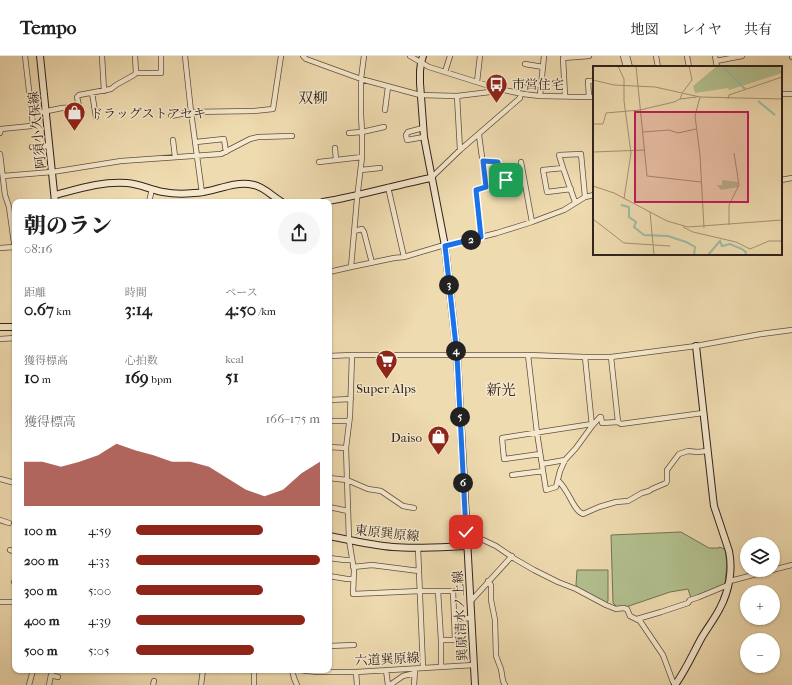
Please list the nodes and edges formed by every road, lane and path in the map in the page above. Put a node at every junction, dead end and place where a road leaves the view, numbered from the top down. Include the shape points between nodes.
1 (25, 56) edge
2 (40, 56) edge
3 (102, 56) edge
4 (135, 56) edge
5 (161, 56) edge
6 (185, 56) edge
7 (280, 56) edge
8 (303, 56) edge
9 (364, 56) edge
10 (410, 56) edge
11 (423, 56) edge
12 (450, 56) edge
13 (480, 56) edge
14 (544, 56) edge
15 (589, 56) edge
16 (623, 56) edge
17 (627, 56) edge
18 (656, 56) edge
19 (687, 56) edge
20 (742, 56) edge
21 (716, 59) edge
22 (421, 63) junction
23 (525, 64) dead end
24 (626, 66) edge
25 (630, 66) edge
26 (658, 66) edge
27 (689, 66) edge
28 (543, 67) junction
29 (446, 72) junction
30 (136, 73) junction
31 (361, 79) junction
32 (518, 81) dead end
33 (592, 81) dead end
34 (477, 82) junction
35 (541, 85) junction
36 (388, 87) junction
37 (494, 88) junction
38 (104, 91) junction
39 (92, 93) junction
40 (520, 94) junction
41 (420, 95) junction
42 (457, 96) junction
43 (540, 96) junction
44 (565, 96) junction
45 (592, 97) edge
46 (385, 110) dead end
47 (46, 112) junction
48 (191, 112) junction
49 (32, 114) junction
50 (171, 116) dead end
51 (96, 117) dead end
52 (384, 127) dead end
53 (423, 128) junction
54 (362, 132) junction
55 (0, 133) edge
56 (349, 133) dead end
57 (479, 135) junction
58 (292, 136) dead end
59 (424, 137) junction
60 (173, 140) dead end
61 (196, 142) junction
62 (50, 146) junction
63 (32, 147) dead end
64 (335, 148) dead end
65 (460, 150) junction
66 (226, 152) junction
67 (0, 154) edge
68 (198, 155) junction
69 (175, 157) junction
70 (362, 157) junction
71 (336, 160) junction
72 (483, 161) junction
73 (319, 162) dead end
74 (521, 162) dead end
75 (380, 168) dead end
76 (563, 168) junction
77 (361, 170) junction
78 (52, 172) junction
79 (3, 176) junction
80 (432, 178) junction
81 (792, 178) edge
82 (782, 180) edge
83 (388, 187) junction
84 (152, 189) junction
85 (571, 189) junction
86 (202, 193) junction
87 (507, 194) dead end
88 (55, 195) junction
89 (358, 195) junction
90 (593, 195) edge
91 (3, 196) edge
92 (585, 197) junction
93 (55, 199) edge
94 (150, 199) edge
95 (276, 199) edge
96 (332, 200) edge
97 (576, 202) junction
98 (532, 222) junction
99 (12, 228) edge
100 (354, 231) junction
101 (481, 237) junction
102 (445, 246) junction
103 (0, 248) edge
104 (12, 248) edge
105 (404, 257) junction
106 (372, 263) junction
107 (351, 267) junction
108 (332, 271) edge
109 (0, 327) edge
110 (12, 327) edge
111 (792, 330) edge
112 (12, 338) edge
113 (0, 339) edge
114 (696, 346) junction
115 (352, 355) junction
116 (457, 355) junction
117 (528, 355) junction
118 (332, 356) edge
119 (585, 357) junction
120 (611, 357) junction
121 (351, 399) junction
122 (332, 400) edge
123 (703, 413) junction
124 (349, 421) junction
125 (332, 422) edge
126 (618, 422) junction
127 (592, 425) junction
128 (537, 433) junction
129 (332, 448) edge
130 (346, 448) junction
131 (708, 451) junction
132 (540, 454) junction
133 (565, 460) junction
134 (542, 464) junction
135 (543, 471) junction
136 (512, 475) dead end
137 (332, 478) edge
138 (0, 479) edge
139 (347, 480) junction
140 (558, 480) junction
141 (12, 481) edge
142 (332, 507) edge
143 (414, 508) dead end
144 (348, 510) junction
145 (0, 520) edge
146 (9, 523) dead end
147 (466, 532) junction
148 (332, 537) edge
149 (350, 540) junction
150 (467, 546) junction
151 (418, 548) junction
152 (512, 556) junction
153 (332, 558) edge
154 (352, 560) junction
155 (792, 566) edge
156 (353, 567) junction
157 (419, 571) junction
158 (332, 576) edge
159 (354, 579) junction
160 (488, 581) junction
161 (729, 583) junction
162 (420, 591) junction
163 (438, 591) junction
164 (0, 602) edge
165 (470, 602) junction
166 (12, 603) edge
167 (471, 618) junction
168 (454, 619) junction
169 (637, 619) junction
170 (441, 640) junction
171 (354, 645) dead end
172 (332, 646) edge
173 (474, 665) junction
174 (441, 667) junction
175 (423, 668) junction
176 (386, 670) junction
177 (415, 671) junction
178 (332, 672) edge
179 (356, 672) junction
180 (32, 673) edge
181 (203, 673) edge
182 (254, 673) edge
183 (293, 673) edge
184 (58, 677) dead end
185 (29, 685) edge
186 (49, 685) edge
187 (201, 685) edge
188 (254, 685) edge
189 (298, 685) edge
190 (357, 685) edge
191 (389, 685) edge
192 (414, 685) edge
193 (475, 685) edge
194 (505, 685) edge
195 (676, 685) edge

1 - 49 street
2 - 47 street, 阿須小久保線
3 - 38 street
4 - 30 street
5 - 30 street via 161,73
6 - 48 street
7 - 48 street via 273,109
8 - 31 street
9 - 31 street
10 - 22 street
11 - 22 street, 巽原清水ノ上線
12 - 29 street
13 - 34 street
14 - 28 street
15 - 44 street via 563,58
16 - 24 street
17 - 25 street
18 - 26 street
19 - 27 street
20 - 21 street
22 - 29 street
22 - 41 street, 巽原清水ノ上線
23 - 28 street
28 - 35 street
29 - 34 street
30 - 38 street
31 - 36 street
31 - 54 street
32 - 35 street
33 - 45 street via 588,81
34 - 37 street
35 - 43 street
36 - 41 street
36 - 46 street
37 - 40 street
37 - 42 street via 491,92
38 - 39 street
39 - 47 street via 78,96 78,107
39 - 51 street
40 - 43 street
40 - 57 street via 520,98
41 - 42 street
41 - 53 street, 巽原清水ノ上線
42 - 65 street
43 - 44 street
44 - 45 street
47 - 49 street
47 - 62 street, 阿須小久保線
48 - 50 street
48 - 61 street
49 - 55 street via 31,126 1,128
52 - 54 street
53 - 59 street, 巽原清水ノ上線
53 - 59 street via 408,132 406,135 407,140
54 - 56 street
54 - 70 street
57 - 65 street
57 - 72 street
58 - 66 street via 258,137
59 - 80 street, 巽原清水ノ上線
60 - 69 street
61 - 66 street via 224,139
61 - 68 street
62 - 63 street
62 - 78 street, 阿須小久保線
64 - 71 street
65 - 80 street
66 - 68 street
67 - 79 street
68 - 69 street
68 - 86 street
69 - 78 street via 121,161
70 - 71 street
70 - 77 street
71 - 73 street
72 - 87 street via 498,162 499,179 506,180
72 - 101 street via 486,187 476,190
74 - 98 street
75 - 77 street
76 - 85 street
76 - 85 street via 543,170 547,192
76 - 92 street via 559,155 581,154
77 - 89 street
78 - 79 street
78 - 88 street, 阿須小久保線
79 - 91 street
80 - 83 street
80 - 102 street, 巽原清水ノ上線
81 - 82 street
83 - 89 street
83 - 105 street
84 - 86 street via 162,192
84 - 88 street via 134,184 112,183
84 - 94 street
85 - 97 street
86 - 95 street via 238,183 256,185
88 - 93 street, 阿須小久保線
89 - 96 street
89 - 100 street
90 - 92 street
91 - 99 street via 9,207
92 - 97 street
97 - 98 street via 564,210
98 - 101 street
100 - 106 street via 362,229 364,232
100 - 107 street
101 - 102 street
102 - 105 street
102 - 116 street, 巽原清水ノ上線
103 - 104 street
105 - 106 street
106 - 107 street
107 - 108 street
109 - 110 street
111 - 114 street
112 - 113 street
114 - 120 street
114 - 123 street
115 - 116 street
115 - 118 street
115 - 121 street
116 - 117 street
116 - 147 street, 巽原清水ノ上線
117 - 119 street
117 - 128 street
119 - 120 street
119 - 127 street
120 - 126 street
121 - 122 street
121 - 124 street
123 - 126 street via 621,424
123 - 131 street
124 - 125 street
124 - 130 street
126 - 127 street via 602,423 600,417
127 - 128 street
127 - 133 street
128 - 132 street
128 - 132 street via 502,438 504,459
129 - 130 street
130 - 139 street
131 - 140 street via 688,451 679,454 667,470 666,483 628,500 599,507 585,514 580,514
131 - 161 street via 714,506 730,557
132 - 134 street
133 - 134 street
133 - 140 street
134 - 135 street
135 - 136 street
135 - 140 street via 546,490 556,487
137 - 139 street
138 - 141 street
139 - 143 street via 368,489 381,491 403,506
139 - 144 street
142 - 144 street
144 - 149 street
145 - 146 street
147 - 150 street, 巽原清水ノ上線
147 - 152 street
148 - 149 street, 東原巽原線
149 - 151 street, 東原巽原線 via 383,546
149 - 154 street
150 - 151 street, 東原巽原線
150 - 165 street, 巽原清水ノ上線
151 - 157 street
152 - 160 street
152 - 169 street via 534,570 576,588 606,605 626,609 630,616
153 - 154 street
154 - 156 street
155 - 161 street
156 - 157 street via 372,565
156 - 159 street
157 - 162 street
158 - 159 street
159 - 162 street via 353,594
160 - 165 street
160 - 194 street via 491,585 495,620 496,656
161 - 169 street via 688,603
161 - 195 street via 720,608
162 - 163 street
162 - 175 street
163 - 168 street via 453,591
163 - 170 street
164 - 166 street
165 - 167 street, 巽原清水ノ上線
167 - 168 street
167 - 173 street, 巽原清水ノ上線
168 - 170 street via 455,640
169 - 195 street via 663,655
170 - 174 street
171 - 172 street
173 - 174 street, 六道巽原線
173 - 193 street, 巽原清水ノ上線
174 - 175 street, 六道巽原線
175 - 177 street, 六道巽原線
176 - 177 street, 六道巽原線
176 - 179 street, 六道巽原線
176 - 191 street
177 - 191 street
177 - 192 street
178 - 179 street, 六道巽原線
179 - 190 street
180 - 185 street
181 - 187 street
182 - 188 street
183 - 189 street
184 - 186 street via 51,675

